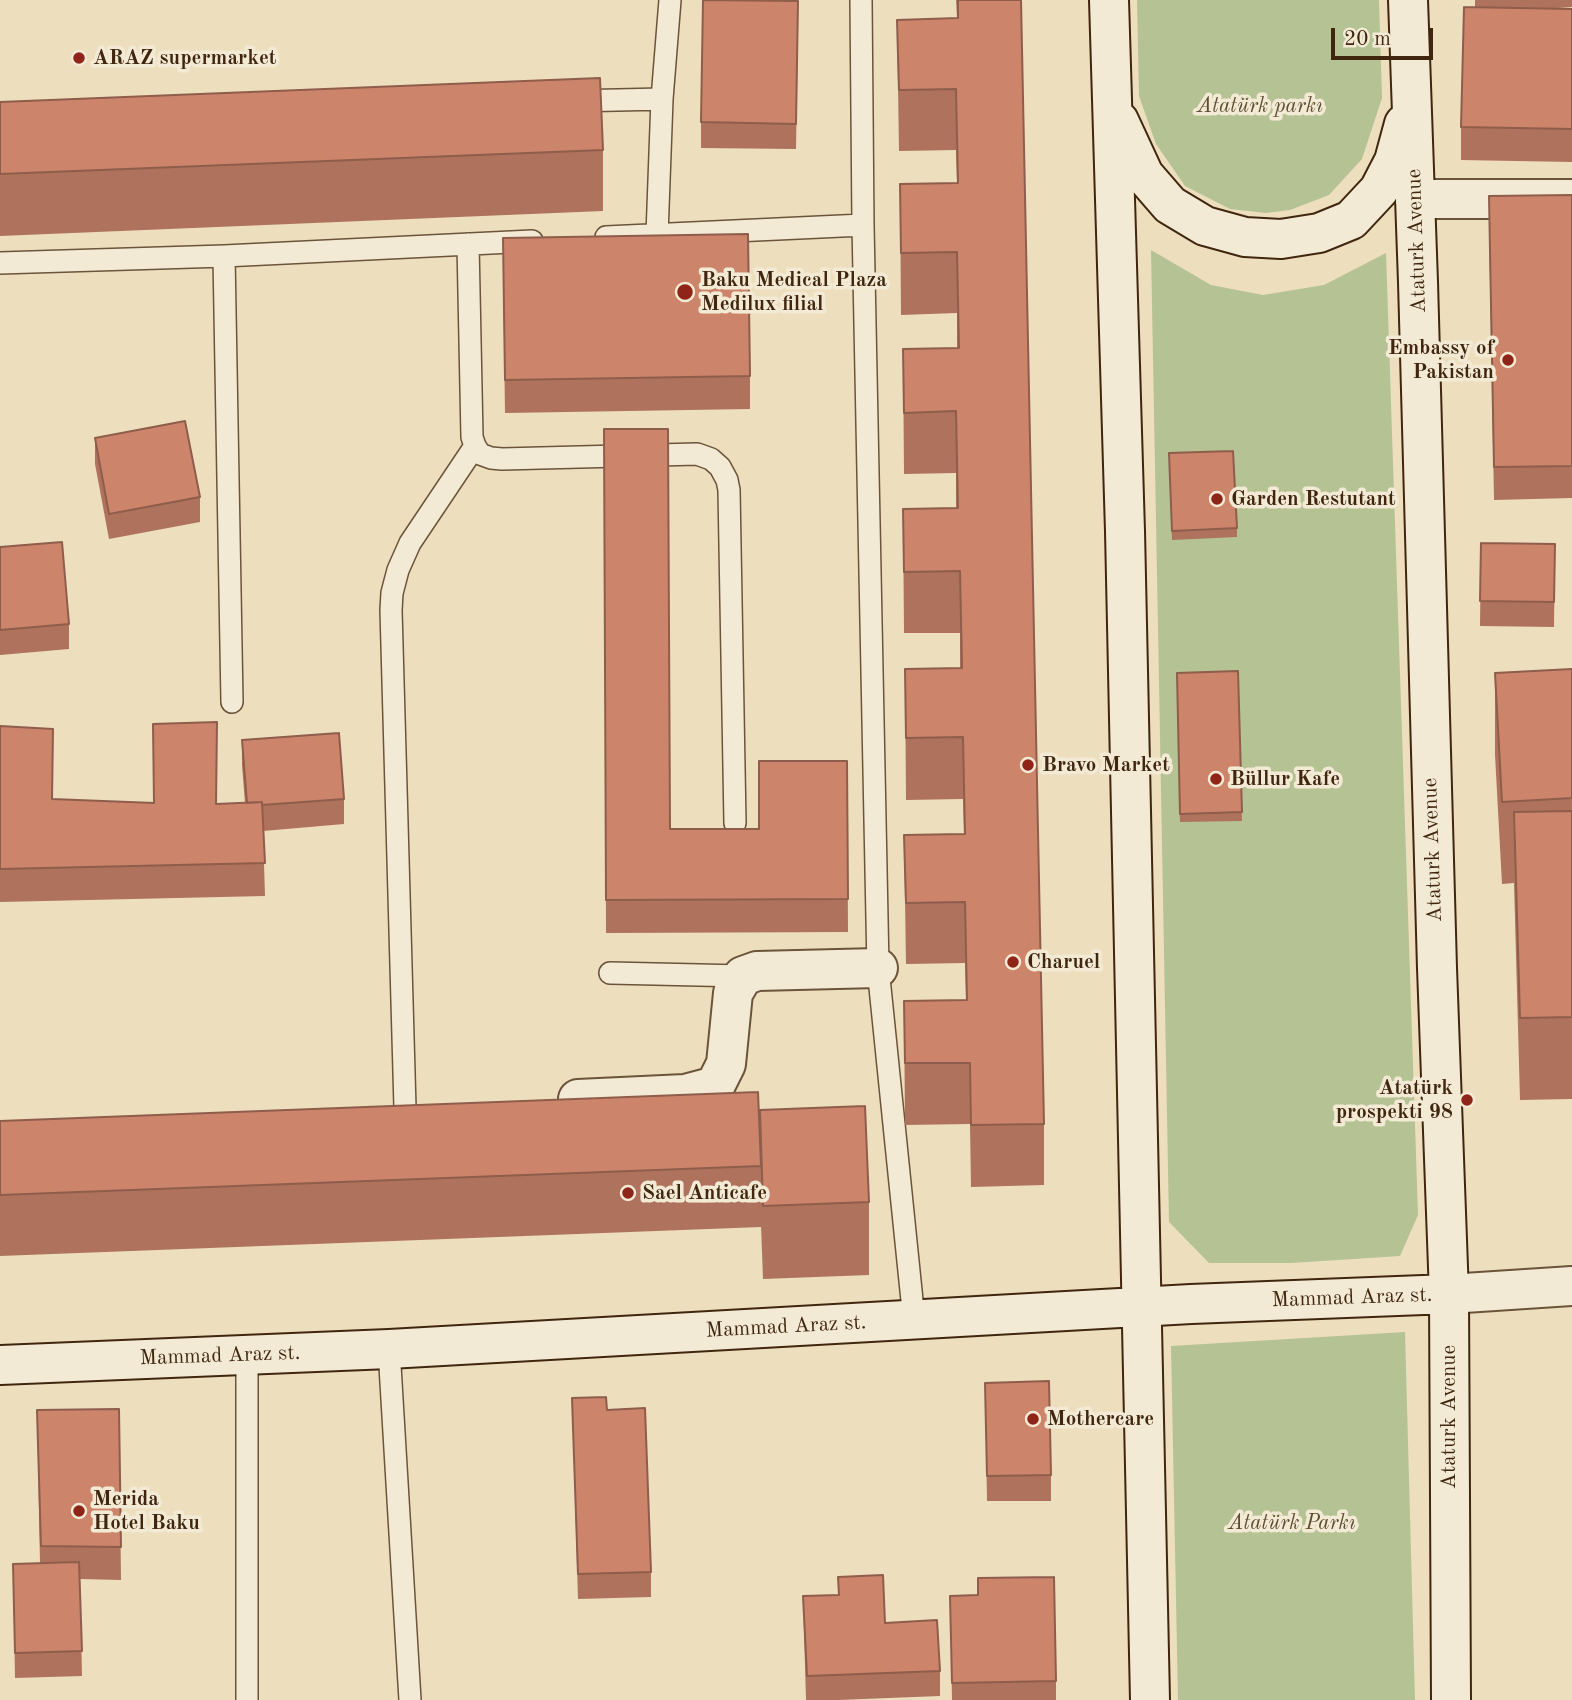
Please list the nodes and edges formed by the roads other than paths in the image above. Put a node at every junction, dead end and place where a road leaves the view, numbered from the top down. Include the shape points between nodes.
1 (670, 0) edge
2 (861, 0) edge
3 (1109, 0) edge
4 (1408, 0) edge
5 (1411, 96) junction
6 (662, 99) junction
7 (551, 102) edge
8 (1112, 107) junction
9 (1572, 199) edge
10 (1415, 200) junction
11 (1351, 220) junction
12 (863, 225) junction
13 (657, 235) junction
14 (590, 238) edge
15 (549, 240) edge
16 (468, 244) junction
17 (224, 256) junction
18 (0, 263) edge
19 (475, 446) junction
20 (232, 702) dead end
21 (735, 823) dead end
22 (878, 968) junction
23 (610, 973) dead end
24 (743, 976) junction
25 (538, 1101) edge
26 (445, 1106) edge
27 (391, 1108) joint
28 (1572, 1286) edge
29 (1448, 1294) junction
30 (1142, 1307) junction
31 (914, 1320) junction
32 (389, 1349) junction
33 (247, 1355) junction
34 (0, 1365) edge
35 (247, 1700) edge
36 (410, 1700) edge
37 (1150, 1700) edge
38 (1451, 1700) edge

1 - 6 lane
2 - 12 lane
3 - 8 main road
4 - 5 main road, Ataturk Avenue
5 - 10 main road, Ataturk Avenue
5 - 11 main road via 1394,161 1379,190
6 - 7 lane
6 - 13 lane
8 - 11 main road via 1144,175 1170,205 1205,226 1245,237 1281,239 1319,233
8 - 30 main road
9 - 10 main road
10 - 11 main road
10 - 29 main road, Ataturk Avenue
12 - 13 lane
12 - 22 lane
13 - 14 lane
15 - 16 lane
16 - 17 lane
16 - 19 lane
17 - 18 lane
17 - 20 lane
19 - 21 lane via 481,454 502,459 697,454 720,467 729,490
19 - 27 lane via 410,543 392,593
22 - 24 main road via 757,971
22 - 31 lane
23 - 24 lane
24 - 25 main road via 733,993 726,1064 716,1086 685,1094
26 - 27 main road
28 - 29 main road, Mammad Araz st.
29 - 30 main road, Mammad Araz st.
29 - 38 main road, Ataturk Avenue
30 - 31 main road, Mammad Araz st.
30 - 37 main road
31 - 32 main road, Mammad Araz st.
32 - 33 main road, Mammad Araz st.
32 - 36 lane
33 - 34 main road, Mammad Araz st.
33 - 35 lane

